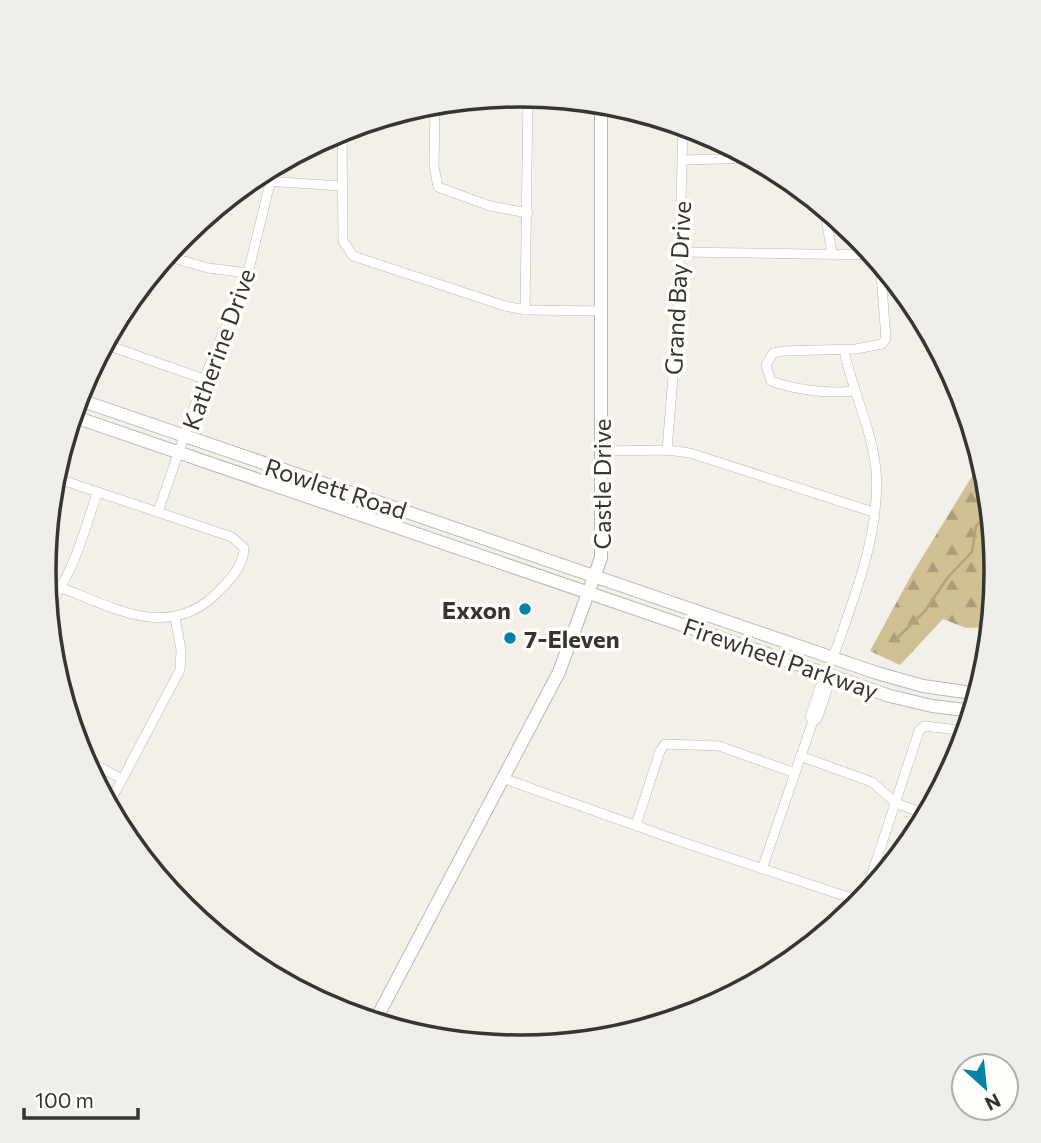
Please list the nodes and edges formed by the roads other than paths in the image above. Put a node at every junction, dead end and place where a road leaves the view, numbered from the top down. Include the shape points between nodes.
1 (528, 107) edge
2 (601, 114) edge
3 (435, 115) edge
4 (682, 136) edge
5 (342, 143) edge
6 (733, 159) edge
7 (683, 160) junction
8 (266, 182) edge
9 (270, 183) junction
10 (341, 186) junction
11 (528, 214) junction
12 (827, 222) edge
13 (681, 252) junction
14 (832, 253) junction
15 (860, 254) edge
16 (177, 259) edge
17 (248, 273) junction
18 (881, 279) edge
19 (525, 310) junction
20 (601, 311) junction
21 (114, 347) edge
22 (844, 350) junction
23 (204, 379) junction
24 (854, 391) junction
25 (88, 403) edge
26 (82, 419) edge
27 (185, 437) junction
28 (667, 450) junction
29 (601, 451) junction
30 (179, 452) junction
31 (65, 481) edge
32 (344, 489) junction
33 (97, 493) junction
34 (338, 506) junction
35 (158, 512) junction
36 (873, 512) junction
37 (595, 577) junction
38 (62, 588) junction
39 (591, 591) junction
40 (57, 595) edge
41 (175, 618) junction
42 (763, 652) junction
43 (833, 658) junction
44 (827, 680) junction
45 (969, 693) edge
46 (963, 710) edge
47 (957, 730) edge
48 (800, 756) junction
49 (99, 767) edge
50 (795, 772) junction
51 (502, 778) junction
52 (122, 779) junction
53 (114, 795) edge
54 (896, 803) junction
55 (918, 811) edge
56 (636, 825) junction
57 (762, 869) junction
58 (871, 876) edge
59 (852, 897) edge
60 (379, 1013) edge

1 - 11 street
2 - 20 main road, Castle Drive
3 - 11 street via 433,166 438,187
4 - 7 street, Grand Bay Drive
5 - 10 street
6 - 7 street
7 - 13 street, Grand Bay Drive
8 - 9 street
9 - 10 street
9 - 17 street, Katherine Drive
10 - 19 street via 343,241 353,256 455,292
11 - 19 street
12 - 14 street
13 - 14 street
13 - 28 street, Grand Bay Drive
14 - 15 street
16 - 17 street
17 - 23 street, Katherine Drive
18 - 22 street via 886,339 882,344
19 - 20 street
20 - 29 main road, Castle Drive
21 - 23 street
22 - 24 street
22 - 24 street via 783,351 773,354 766,365 771,381 780,384
23 - 27 street, Katherine Drive
24 - 36 street via 876,470
25 - 27 main road, Rowlett Road
26 - 30 main road, Rowlett Road
27 - 30 street, Katherine Drive
27 - 32 main road, Rowlett Road
28 - 29 street
28 - 36 street via 710,458
29 - 37 main road, Castle Drive via 601,558
30 - 34 main road, Rowlett Road
30 - 35 street, Katherine Drive
31 - 33 street
32 - 34 main road
32 - 37 main road, Rowlett Road
33 - 35 street
33 - 38 street
34 - 39 main road, Rowlett Road
35 - 41 street via 232,537 244,548 239,567 216,595
36 - 43 street via 871,535
37 - 39 main road, Castle Drive
37 - 43 main road, Firewheel Parkway
38 - 40 street
38 - 41 street via 132,615
39 - 42 main road, Firewheel Parkway
39 - 51 main road, Castle Drive via 559,672
41 - 52 street via 180,670
42 - 43 main road via 822,664
42 - 44 main road, Firewheel Parkway
43 - 45 main road, Firewheel Parkway via 923,687
44 - 46 main road, Firewheel Parkway
44 - 48 street via 824,700 817,719 811,721
47 - 54 street via 924,726 919,731
48 - 50 street
48 - 54 street via 872,782
49 - 52 street
50 - 56 street via 719,746 665,744
50 - 57 street
51 - 56 street
51 - 60 main road, Castle Drive
52 - 53 street
54 - 55 street
54 - 58 street
56 - 57 street
57 - 59 street

